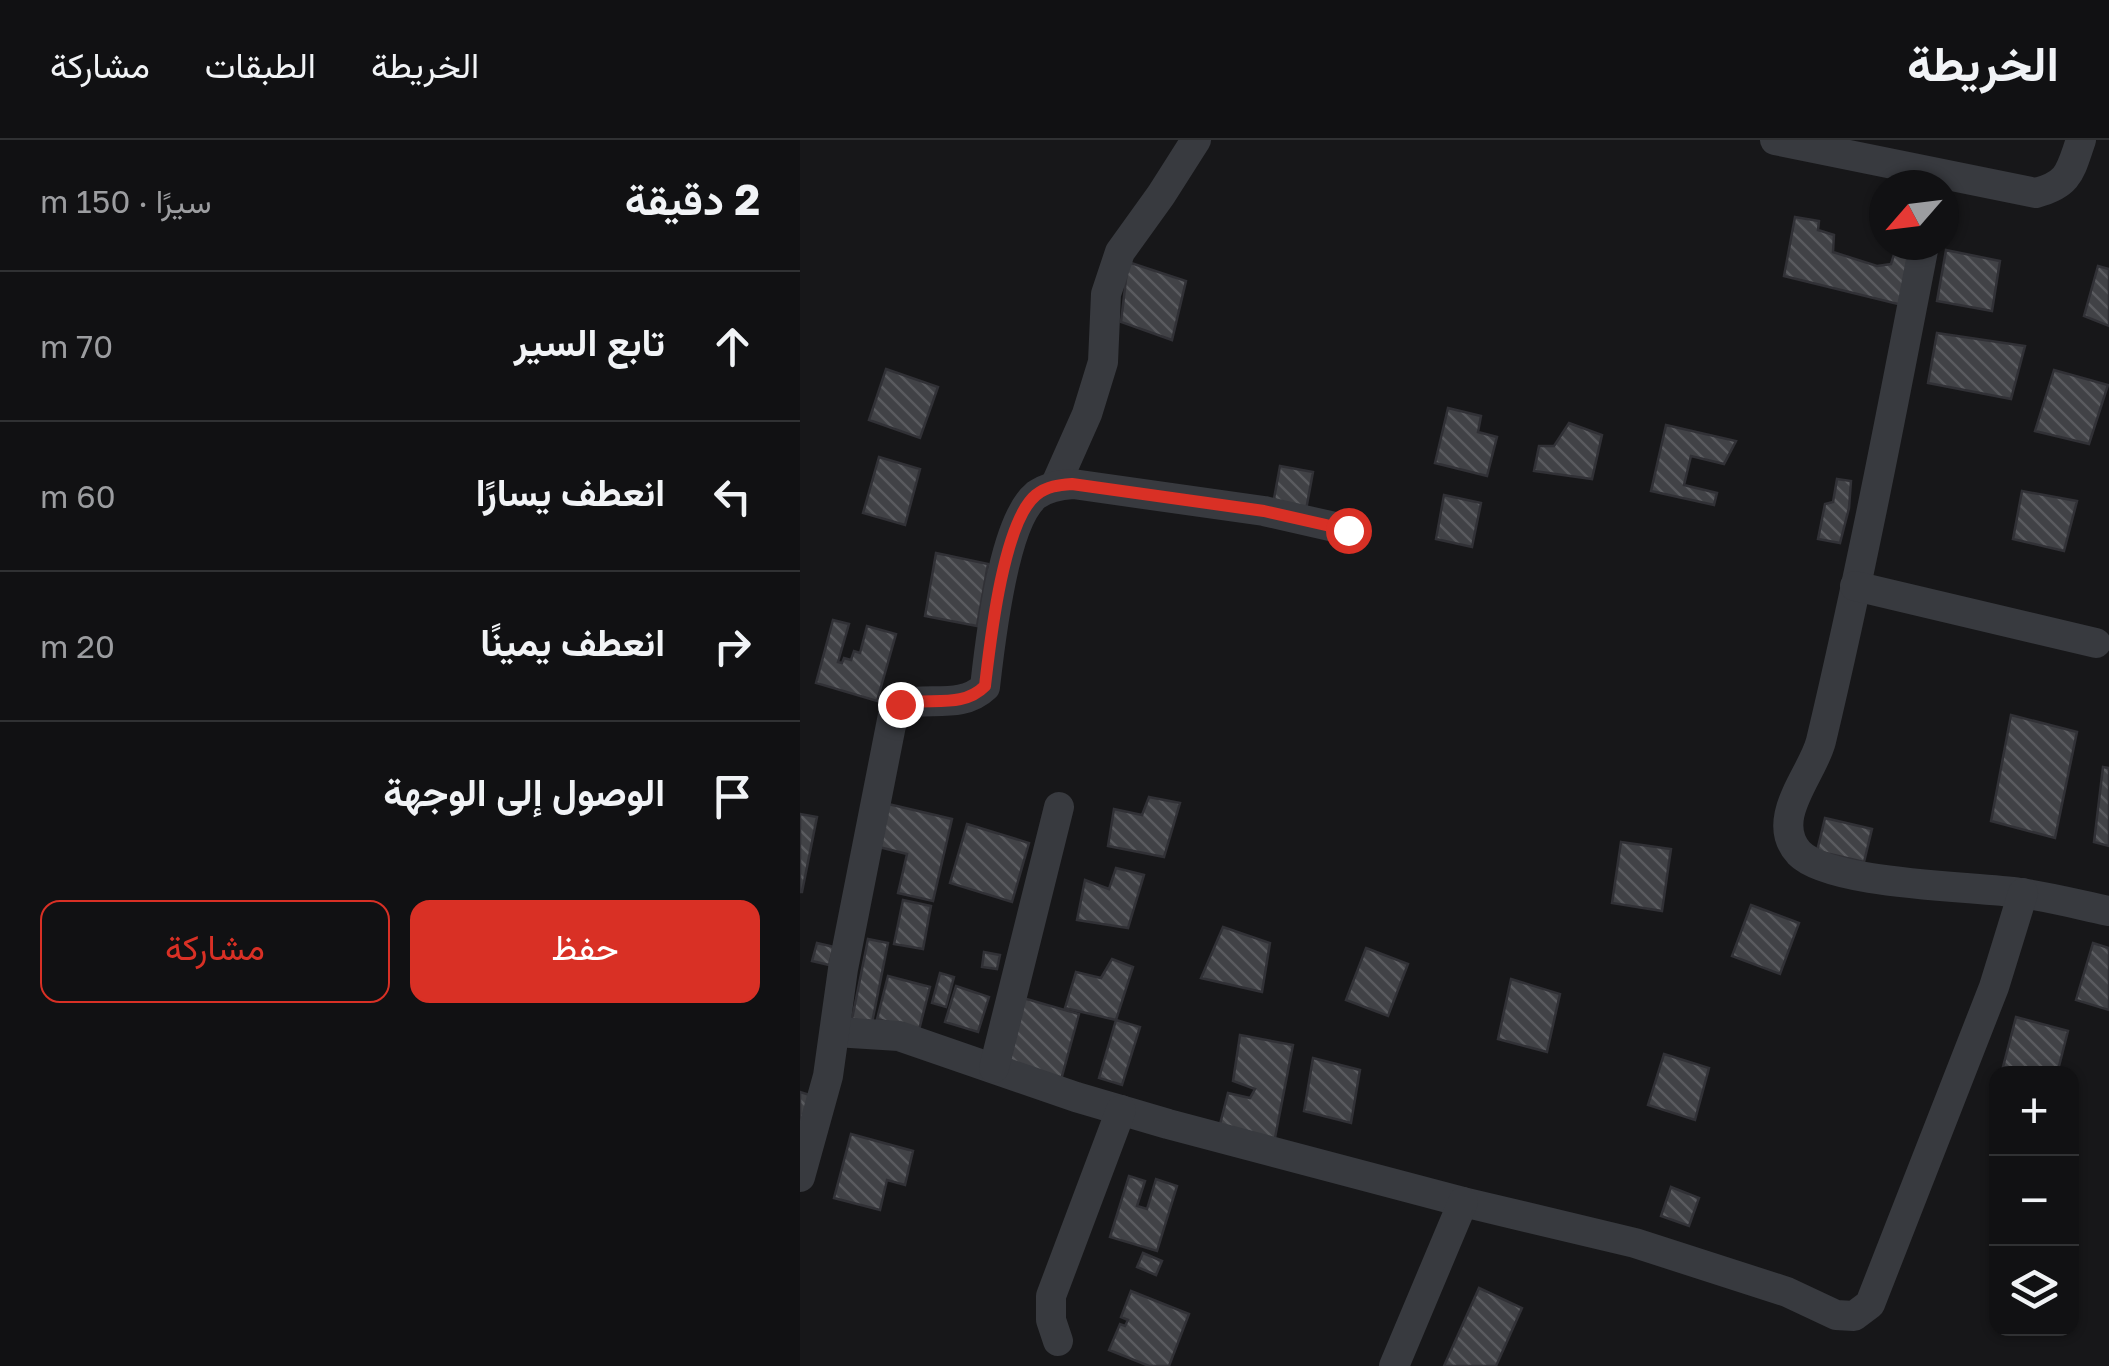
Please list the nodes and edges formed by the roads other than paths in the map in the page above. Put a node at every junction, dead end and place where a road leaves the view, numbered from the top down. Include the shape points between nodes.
1 (1196, 140) edge
2 (1774, 140) edge
3 (2080, 140) edge
4 (1896, 170) edge
5 (1959, 183) edge
6 (1921, 260) edge
7 (1055, 486) junction
8 (1348, 530) dead end
9 (1855, 586) junction
10 (2096, 643) dead end
11 (1058, 807) dead end
12 (2023, 893) junction
13 (2109, 911) edge
14 (835, 1032) junction
15 (994, 1068) junction
16 (1121, 1110) junction
17 (800, 1177) edge
18 (1463, 1202) junction
19 (1058, 1341) dead end
20 (1394, 1366) edge

1 - 7 street via 1120,252 1106,294 1103,362
2 - 4 street
3 - 5 street via 2068,177 2054,189 2036,193
6 - 9 street
7 - 8 street via 1226,506
7 - 14 street via 1027,504 1012,534 985,686 960,701 900,704 892,715
9 - 10 street
9 - 12 street via 1820,748 1793,800 1789,836 1816,865
11 - 15 street
12 - 13 street
12 - 18 street via 1994,987 1870,1304 1854,1316 1635,1243
14 - 15 street via 899,1036
14 - 17 street
15 - 16 street
16 - 18 street
16 - 19 street via 1051,1296
18 - 20 street

